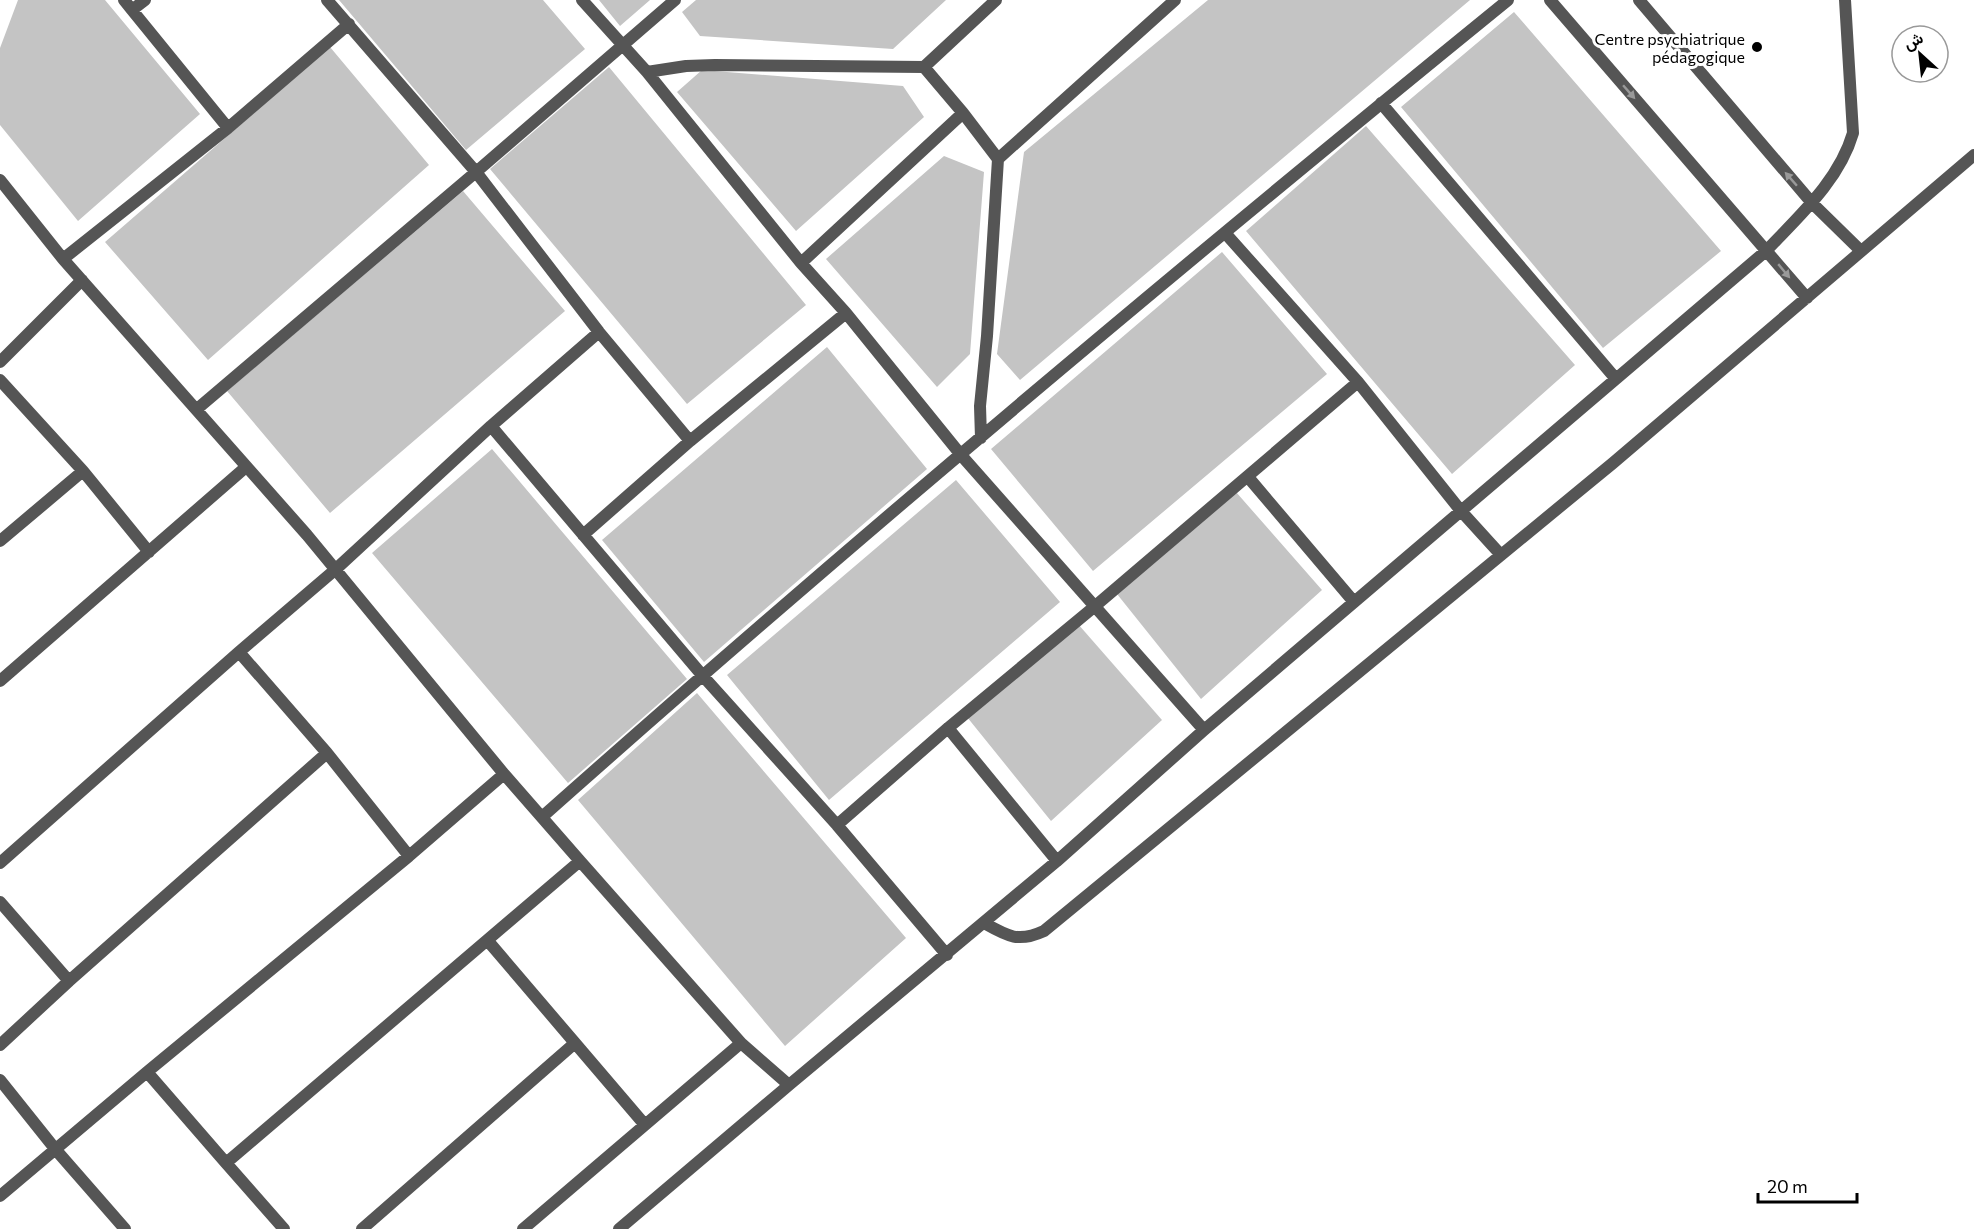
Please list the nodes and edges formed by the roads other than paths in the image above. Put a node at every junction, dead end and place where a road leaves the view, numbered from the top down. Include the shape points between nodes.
1 (145, 0) edge
2 (327, 0) edge
3 (582, 0) edge
4 (675, 0) edge
5 (996, 0) edge
6 (1174, 0) edge
7 (1508, 0) edge
8 (1550, 0) edge
9 (1639, 0) edge
10 (1845, 0) edge
11 (128, 5) edge
12 (349, 24) junction
13 (623, 45) junction
14 (924, 67) junction
15 (647, 72) junction
16 (1381, 104) junction
17 (963, 113) junction
18 (228, 128) junction
19 (1974, 155) edge
20 (998, 159) junction
21 (476, 172) junction
22 (0, 180) edge
23 (1812, 203) junction
24 (1226, 234) junction
25 (1766, 251) junction
26 (1861, 251) junction
27 (63, 260) junction
28 (801, 263) junction
29 (82, 280) junction
30 (1806, 298) junction
31 (846, 313) junction
32 (598, 332) junction
33 (0, 362) edge
34 (1616, 379) junction
35 (0, 380) edge
36 (1358, 382) junction
37 (197, 409) junction
38 (491, 426) junction
39 (981, 438) junction
40 (690, 441) junction
41 (961, 455) junction
42 (246, 467) junction
43 (83, 471) junction
44 (1248, 477) junction
45 (1461, 511) junction
46 (583, 535) junction
47 (0, 542) edge
48 (149, 552) junction
49 (1501, 555) junction
50 (336, 569) junction
51 (1354, 602) junction
52 (1094, 607) junction
53 (239, 652) junction
54 (702, 675) junction
55 (0, 681) edge
56 (948, 728) junction
57 (1204, 730) junction
58 (327, 753) junction
59 (504, 774) junction
60 (542, 817) junction
61 (837, 825) junction
62 (409, 856) junction
63 (580, 861) junction
64 (1057, 861) junction
65 (0, 863) edge
66 (0, 902) edge
67 (984, 923) junction
68 (488, 941) junction
69 (947, 955) junction
70 (69, 981) junction
71 (574, 1043) junction
72 (741, 1043) junction
73 (0, 1046) edge
74 (147, 1072) junction
75 (0, 1080) edge
76 (789, 1085) junction
77 (645, 1125) junction
78 (56, 1150) junction
79 (226, 1163) junction
80 (0, 1196) edge
81 (125, 1229) edge
82 (284, 1229) edge
83 (362, 1229) edge
84 (523, 1229) edge
85 (619, 1229) edge

1 - 11 street
2 - 12 street
3 - 13 street
4 - 13 street
5 - 14 street
6 - 20 street
7 - 16 street
8 -> 25 street
23 -> 9 street
10 - 23 street via 1853,134 1847,153
11 - 18 street
12 - 18 street
12 - 21 street
13 - 15 street
13 - 21 street
14 - 15 street via 715,65
14 - 17 street
15 - 28 street
16 - 24 street
16 - 34 street
17 - 20 street
17 - 28 street
18 - 27 street
19 - 26 street
20 - 39 street
21 - 32 street
21 - 37 street
22 - 27 street
23 - 25 street
23 - 26 street
24 - 36 street
24 - 39 street
25 -> 30 street
25 - 34 street
26 - 30 street
27 - 29 street
28 - 31 street
29 - 33 street
29 - 37 street
30 - 49 street
31 - 40 street
31 - 41 street
32 - 38 street
32 - 40 street
34 - 45 street
35 - 43 street
36 - 44 street
36 - 45 street
37 - 42 street
38 - 46 street
38 - 50 street
39 - 41 street
40 - 46 street
41 - 52 street
41 - 54 street
42 - 48 street
42 - 50 street
43 - 47 street
43 - 48 street
44 - 51 street
44 - 52 street
45 - 49 street
45 - 51 street
46 - 54 street
48 - 55 street
49 - 67 street via 1044,932 1017,938
50 - 53 street
50 - 59 street
51 - 57 street
52 - 56 street
52 - 57 street
53 - 58 street
53 - 65 street
54 - 60 street
54 - 61 street
56 - 61 street
56 - 64 street
57 - 64 street
58 - 62 street
58 - 70 street
59 - 60 street
59 - 62 street
60 - 63 street
61 - 69 street
62 - 74 street
63 - 68 street
63 - 72 street
64 - 67 street
66 - 70 street
67 - 69 street
68 - 71 street
68 - 79 street
69 - 76 street
70 - 73 street
71 - 77 street
71 - 83 street
72 - 76 street
72 - 77 street
74 - 78 street
74 - 79 street
75 - 78 street
76 - 85 street
77 - 84 street
78 - 80 street
78 - 81 street
79 - 82 street

